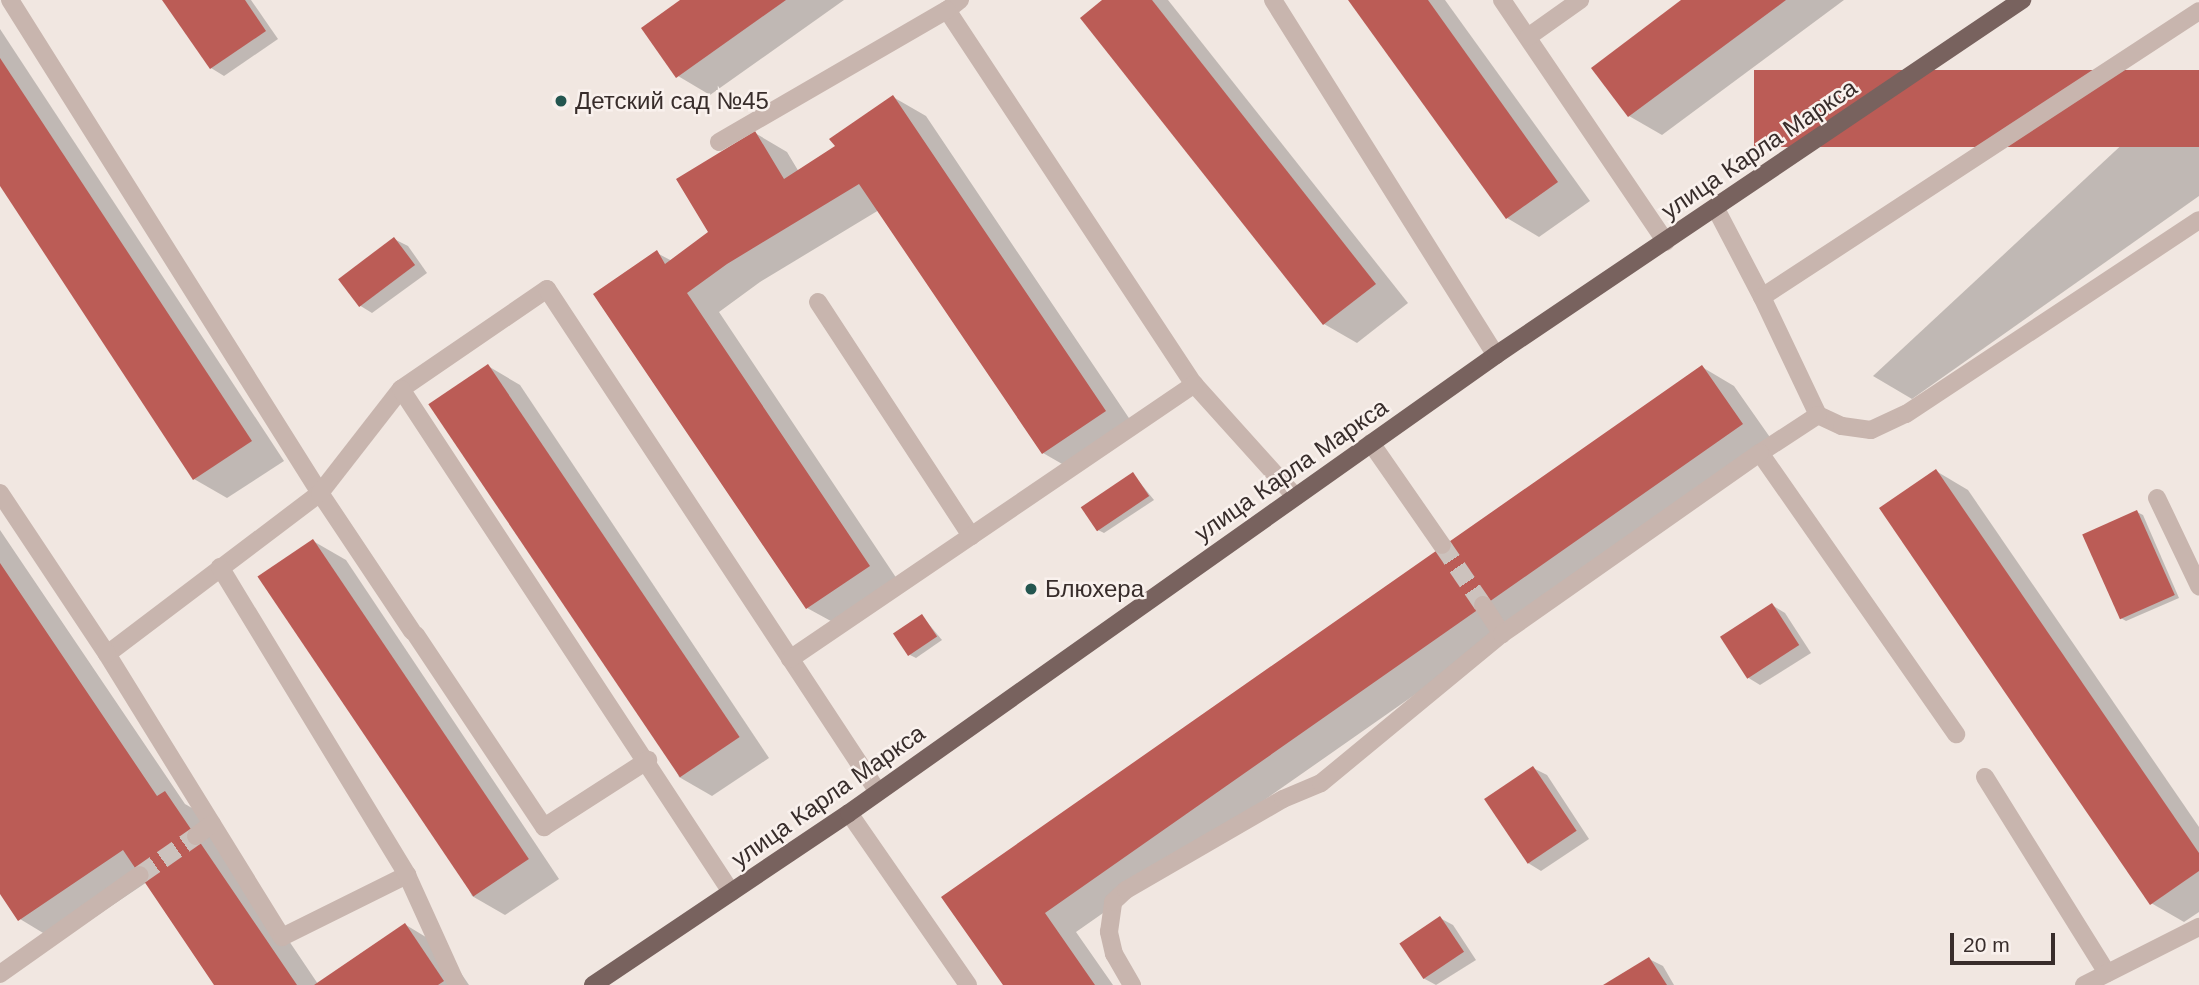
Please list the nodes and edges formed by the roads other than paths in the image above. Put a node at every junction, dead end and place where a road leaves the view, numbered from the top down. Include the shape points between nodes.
1 (10, 0) edge
2 (1273, 0) edge
3 (1502, 0) edge
4 (1580, 0) edge
5 (2022, 0) edge
6 (953, 5) edge
7 (2199, 11) edge
8 (1528, 37) junction
9 (719, 142) dead end
10 (1716, 209) junction
11 (2199, 220) edge
12 (1666, 242) junction
13 (1762, 297) junction
14 (818, 302) dead end
15 (1496, 355) junction
16 (1194, 384) junction
17 (401, 389) junction
18 (1818, 415) junction
19 (1371, 443) junction
20 (1760, 453) junction
21 (0, 493) edge
22 (320, 493) junction
23 (1295, 496) junction
24 (2157, 498) dead end
25 (971, 536) junction
26 (1442, 545) tunnel mouth
27 (220, 567) junction
28 (2199, 586) edge
29 (1483, 605) tunnel mouth
30 (1502, 634) junction
31 (107, 654) junction
32 (790, 659) junction
33 (1956, 734) dead end
34 (648, 760) junction
35 (1985, 777) dead end
36 (878, 792) junction
37 (849, 813) junction
38 (212, 824) junction
39 (196, 836) tunnel mouth
40 (140, 875) tunnel mouth
41 (407, 875) junction
42 (732, 892) junction
43 (2199, 927) edge
44 (2107, 973) junction
45 (0, 977) edge
46 (4, 985) edge
47 (457, 985) edge
48 (593, 985) edge
49 (968, 985) edge
50 (1132, 985) edge
51 (2084, 985) edge

1 - 22 street
2 - 15 street
3 - 8 street
4 - 8 street
5 - 10 main road, улица Карла Маркса
6 - 9 street
6 - 16 street
7 - 13 street
8 - 12 street
10 - 12 main road, улица Карла Маркса
10 - 13 street
11 - 18 street via 1906,414 1871,430 1842,426
12 - 15 main road, улица Карла Маркса
13 - 18 street
14 - 25 street
15 - 19 main road, улица Карла Маркса
16 - 23 street
16 - 25 street
17 - 22 street
17 - 32 street via 547,289
17 - 34 street
18 - 20 street
19 - 23 main road, улица Карла Маркса
19 - 26 street
20 - 30 street
20 - 33 street
21 - 31 street
22 - 27 street
22 - 34 street via 544,827
23 - 36 main road, улица Карла Маркса
24 - 28 street
25 - 32 street
27 - 31 street
27 - 41 street
29 - 30 street
30 - 50 street via 1321,783 1271,806 1113,902 1109,932 1114,954
31 - 38 street
32 - 36 street
34 - 42 street
35 - 44 street
36 - 37 main road, улица Карла Маркса
37 - 42 main road, улица Карла Маркса
37 - 49 street
38 - 39 street
38 - 41 street via 282,937
40 - 45 street
41 - 47 street
42 - 48 main road, улица Карла Маркса
43 - 44 street
44 - 51 street
45 - 46 street

